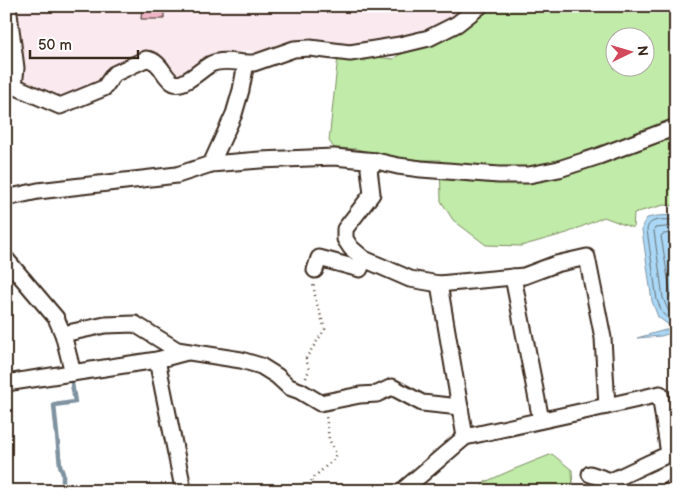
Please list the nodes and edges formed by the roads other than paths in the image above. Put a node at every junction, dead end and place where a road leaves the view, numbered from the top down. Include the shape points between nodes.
1 (8, 6) edge
2 (480, 6) edge
3 (246, 63) junction
4 (676, 127) edge
5 (376, 161) junction
6 (210, 164) junction
7 (6, 198) edge
8 (6, 259) edge
9 (364, 259) junction
10 (315, 270) road end
11 (513, 277) junction
12 (439, 284) junction
13 (63, 334) junction
14 (188, 352) junction
15 (157, 360) junction
16 (71, 373) junction
17 (6, 382) edge
18 (607, 406) junction
19 (460, 407) junction
20 (542, 420) junction
21 (465, 438) junction
22 (590, 474) dead end
23 (182, 483) dead end
24 (676, 486) edge
25 (402, 491) edge
26 (669, 491) edge

1 - 3 street via 16,68 14,86 60,106 104,88 114,74 146,59 155,61 176,84 212,63
2 - 3 street via 457,24 430,38 400,46 350,53 294,49
3 - 6 street via 234,114
4 - 5 street via 575,164 529,175 421,169
5 - 6 street via 334,157
5 - 9 street via 369,169 372,194 345,229 348,244
6 - 7 street via 177,175 38,191
8 - 13 street via 56,318
9 - 10 street via 360,269 319,258
9 - 12 street via 410,278
11 - 12 street
11 - 18 street via 587,257 603,338
11 - 20 street
12 - 19 street
13 - 14 street via 105,325 135,324 177,350
13 - 16 street
14 - 15 street
14 - 19 street via 261,366 320,403 377,394 392,387 422,403
15 - 16 street
15 - 23 street
16 - 17 street
18 - 20 street
18 - 22 street via 660,394 670,454 611,482
19 - 21 street
20 - 21 street
21 - 25 street
24 - 26 street

